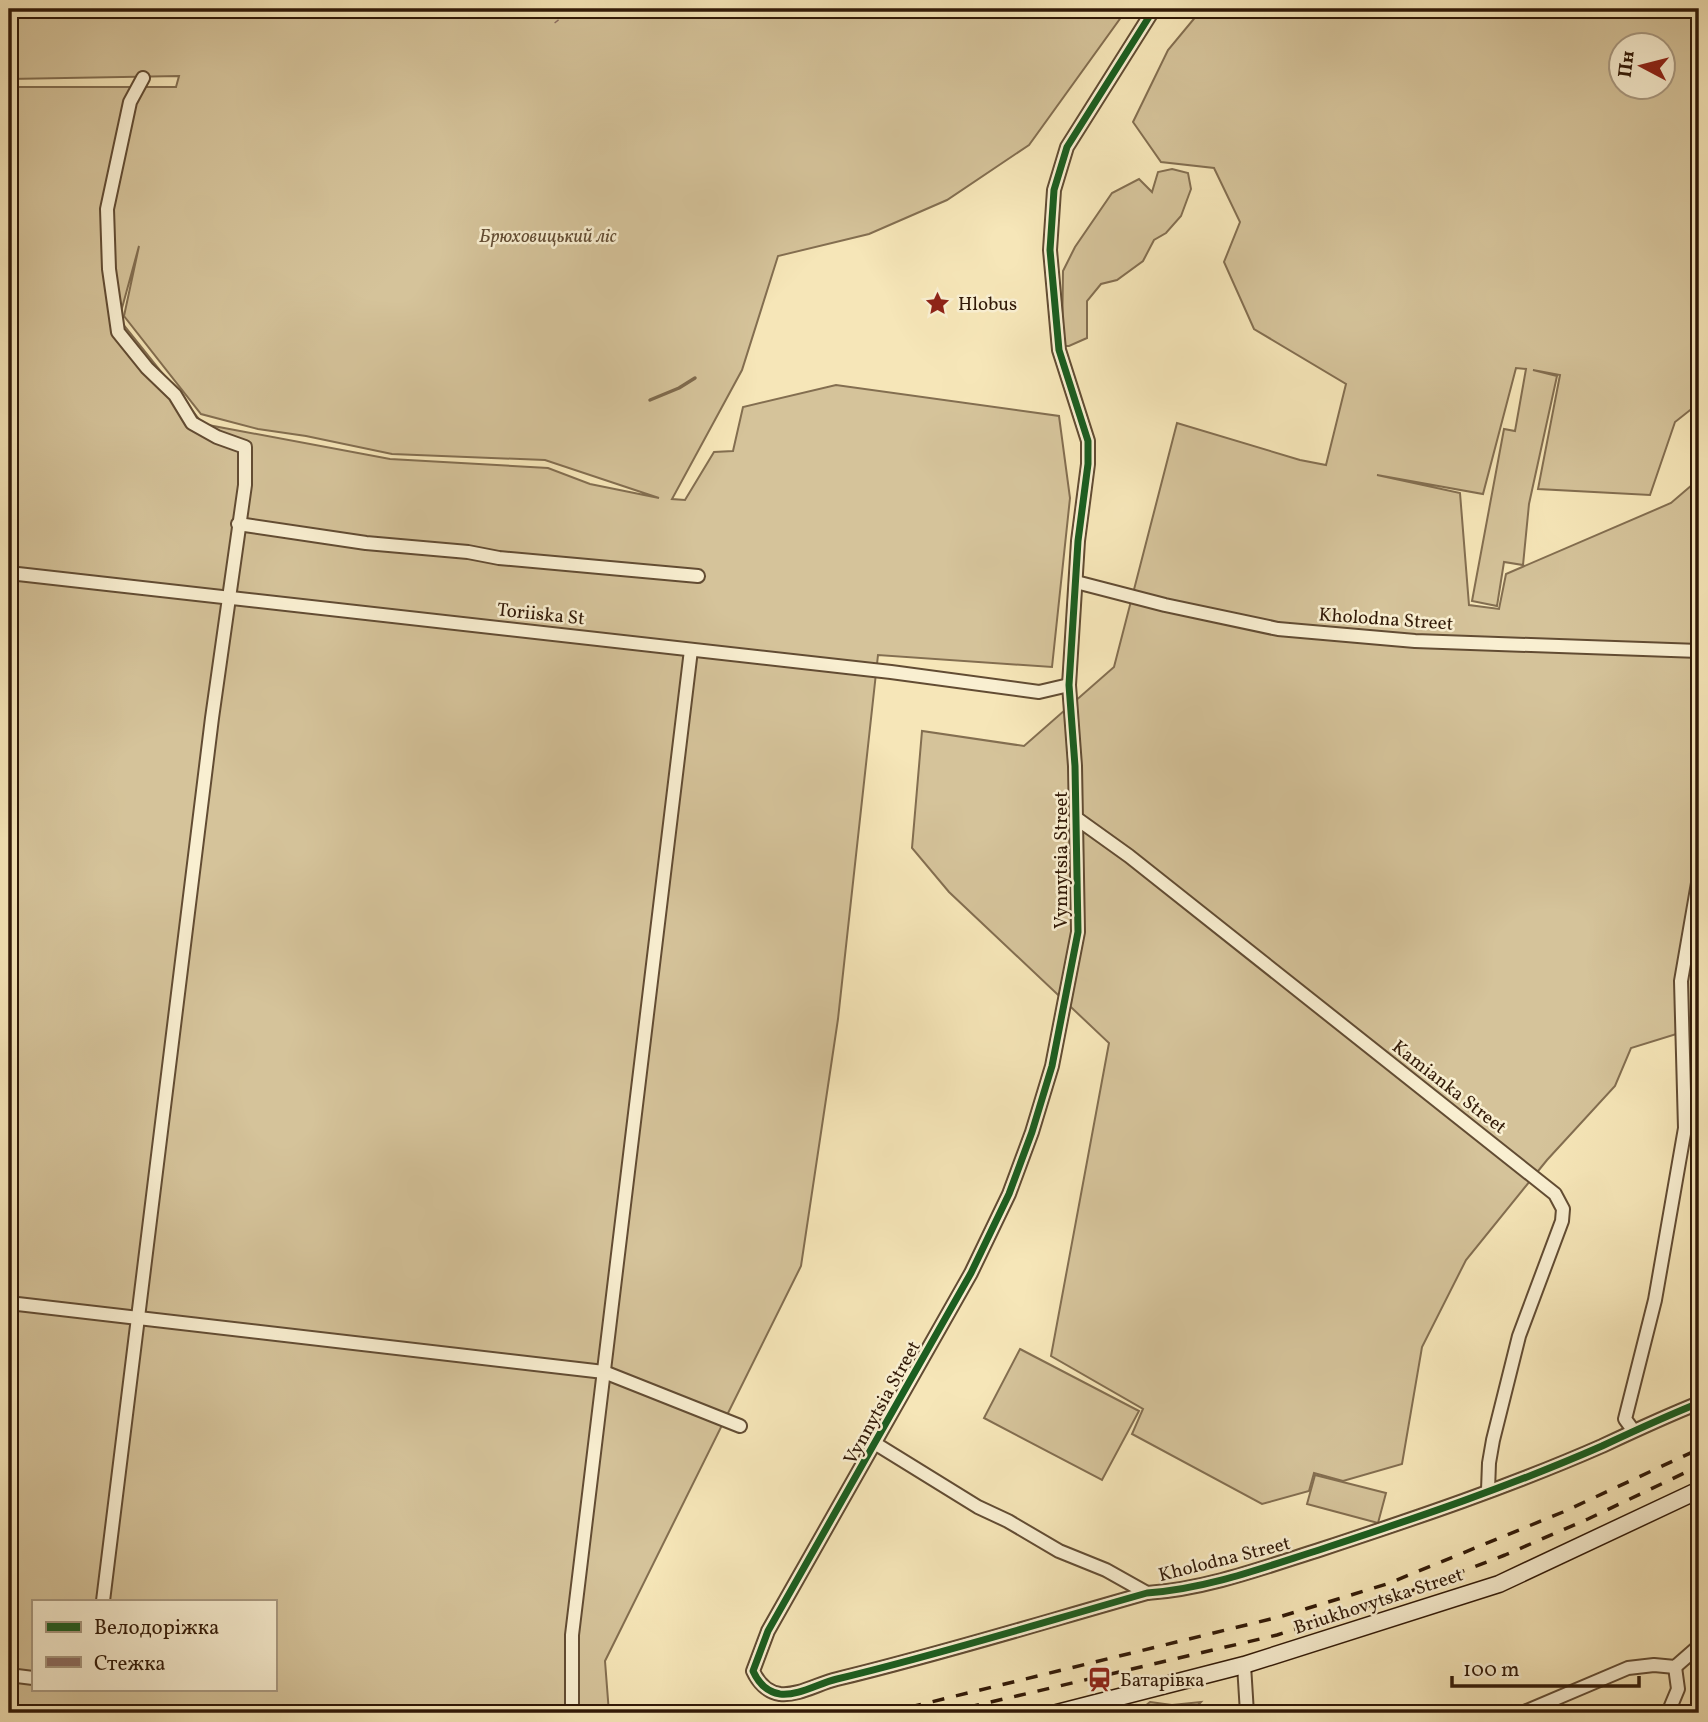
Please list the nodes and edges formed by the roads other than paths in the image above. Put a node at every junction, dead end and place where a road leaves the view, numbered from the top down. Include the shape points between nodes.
1 (1154, 9) edge
2 (143, 78) dead end
3 (238, 524) junction
4 (9, 573) edge
5 (698, 576) dead end
6 (1076, 582) junction
7 (229, 598) junction
8 (691, 650) junction
9 (1699, 651) edge
10 (1069, 685) junction
11 (1076, 818) junction
12 (1699, 877) edge
13 (9, 1303) edge
14 (138, 1318) junction
15 (604, 1372) junction
16 (1699, 1402) edge
17 (740, 1426) dead end
18 (1633, 1430) junction
19 (876, 1444) junction
20 (1488, 1490) junction
21 (1699, 1490) edge
22 (1147, 1593) junction
23 (103, 1600) edge
24 (1699, 1646) edge
25 (1244, 1665) junction
26 (1675, 1667) junction
27 (753, 1671) joint
28 (9, 1675) edge
29 (32, 1678) edge
30 (572, 1713) edge
31 (1057, 1713) edge
32 (1247, 1713) edge
33 (1522, 1713) edge
34 (1668, 1713) edge

1 - 6 street, Vynnytsia Street via 1067,147 1054,190 1050,250 1059,350 1088,441
2 - 3 street via 130,102 107,209 118,332 175,395 192,423 245,447
3 - 5 street via 366,543
3 - 7 street
4 - 7 street, Toriiska St
6 - 9 street, Kholodna Street via 1278,629 1415,641
6 - 10 street, Vynnytsia Street
7 - 8 street, Toriiska St
7 - 14 street
8 - 10 street, Toriiska St via 1039,692
8 - 15 street
10 - 11 street, Vynnytsia Street
11 - 19 street, Vynnytsia Street via 1078,932 1052,1066 1032,1132 1009,1194 971,1273
11 - 20 street, Kamianka Street via 1555,1194 1563,1209 1562,1221 1519,1336 1493,1440
12 - 18 street via 1681,981 1685,1128 1655,1300 1625,1419
13 - 14 street
14 - 15 street
14 - 23 street
15 - 17 street
15 - 30 street via 572,1635
16 - 18 street, Kholodna Street
18 - 20 street, Kholodna Street
19 - 22 street, Kholodna Street via 978,1507
19 - 27 street, Vynnytsia Street via 768,1631
20 - 22 street, Kholodna Street via 1248,1573
21 - 25 main road, Briukhovytska Street via 1499,1584
22 - 27 street, Kholodna Street via 791,1693 773,1692
24 - 26 street
25 - 31 main road, Briukhovytska Street
25 - 32 street
26 - 33 street via 1628,1668
26 - 34 street via 1678,1689
28 - 29 street

